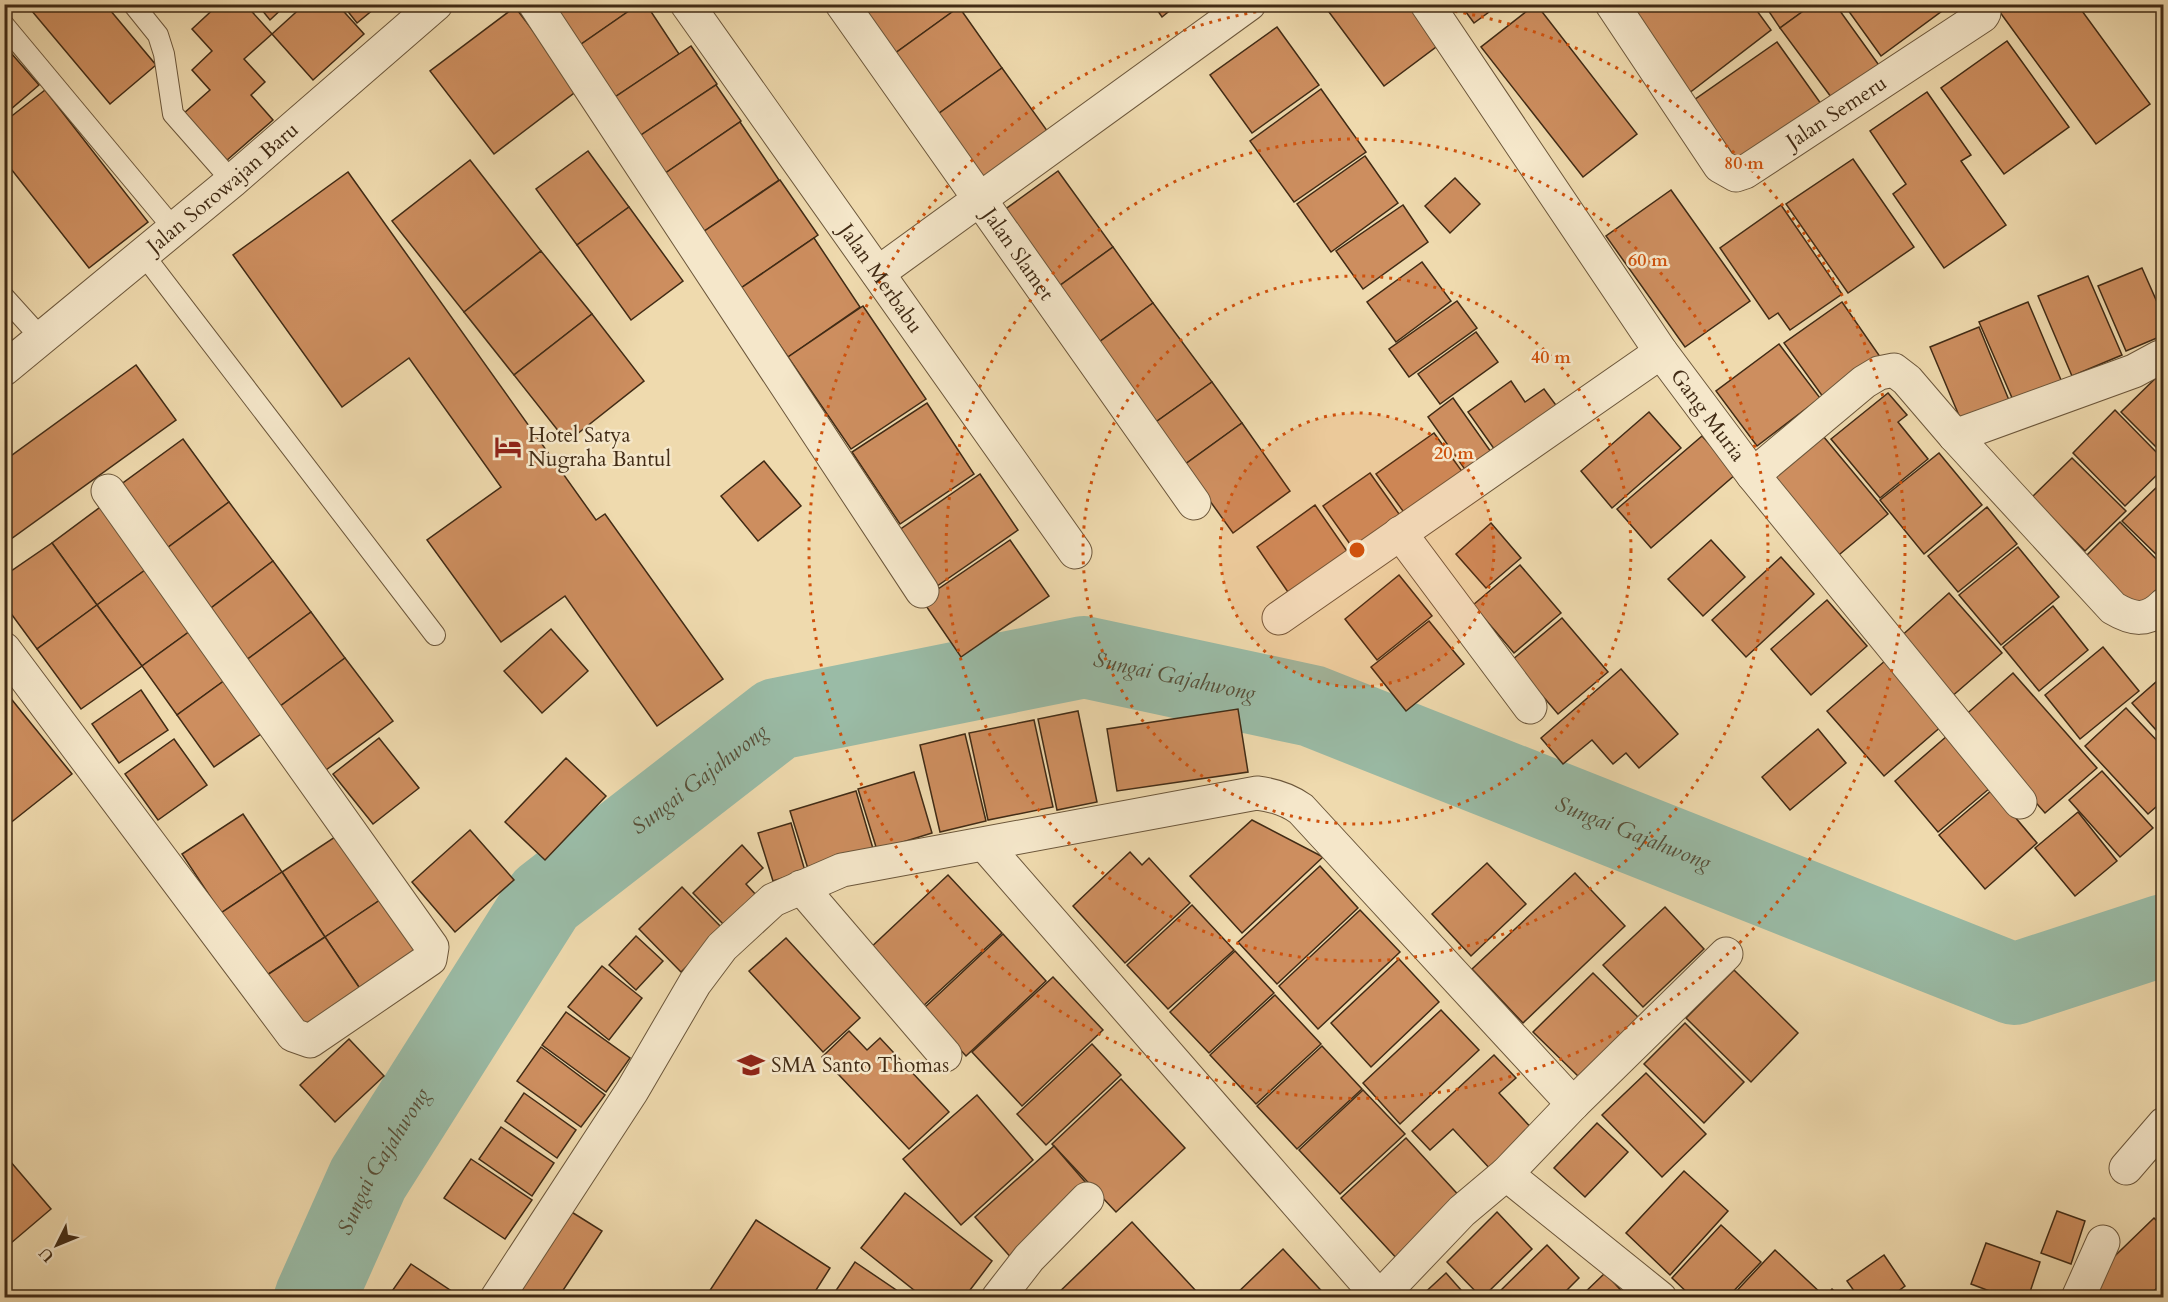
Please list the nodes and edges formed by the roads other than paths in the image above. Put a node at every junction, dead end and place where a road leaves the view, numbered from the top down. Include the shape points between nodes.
1 (133, 4) edge
2 (436, 4) edge
3 (535, 4) edge
4 (687, 4) edge
5 (842, 4) edge
6 (1249, 4) edge
7 (1427, 4) edge
8 (1612, 4) edge
9 (1984, 4) edge
10 (4, 25) edge
11 (232, 181) junction
12 (979, 198) junction
13 (174, 229) junction
14 (143, 254) junction
15 (878, 273) junction
16 (4, 297) edge
17 (42, 339) junction
18 (1661, 352) junction
19 (2163, 357) edge
20 (4, 369) edge
21 (1955, 436) junction
22 (1753, 475) junction
23 (108, 491) dead end
24 (1194, 503) dead end
25 (1400, 534) junction
26 (1075, 552) dead end
27 (922, 591) dead end
28 (2163, 605) edge
29 (1280, 618) dead end
30 (435, 635) dead end
31 (4, 649) edge
32 (1530, 707) dead end
33 (2020, 802) dead end
34 (985, 845) junction
35 (801, 887) junction
36 (1726, 954) dead end
37 (945, 1055) dead end
38 (1573, 1104) junction
39 (2159, 1139) edge
40 (2126, 1168) dead end
41 (1506, 1174) junction
42 (1087, 1199) dead end
43 (2103, 1242) dead end
44 (496, 1298) edge
45 (998, 1298) edge
46 (1379, 1298) edge
47 (1660, 1298) edge
48 (2078, 1298) edge

1 - 11 lane via 158,35 173,114
2 - 11 street, Jalan Sorowajan Baru
3 - 27 street
4 - 15 street, Jalan Merbabu
5 - 12 street, Jalan Slamet
6 - 12 street
7 - 18 street, Gang Muria
8 - 9 street, Jalan Semeru via 1720,166 1736,174 1745,172 1982,16
10 - 13 lane
11 - 13 street, Jalan Sorowajan Baru
12 - 15 street
12 - 24 street, Jalan Slamet
13 - 14 street, Jalan Sorowajan Baru
14 - 17 street, Jalan Sorowajan Baru
14 - 30 lane
15 - 26 street, Jalan Merbabu
16 - 17 lane
17 - 20 street, Jalan Sorowajan Baru
18 - 22 street, Gang Muria
18 - 25 street
19 - 21 street
21 - 22 street via 1894,370 1864,382
21 - 28 street via 2113,608 2134,618 2153,615
22 - 33 street, Gang Muria
23 - 31 street via 432,947 430,959 310,1041 293,1035
25 - 29 street
25 - 32 street
34 - 35 street via 842,870
34 - 38 street via 1257,793 1290,801
34 - 46 street
35 - 37 street
35 - 44 street via 773,900 742,927 695,983 632,1092
36 - 38 street
38 - 41 street
39 - 40 street
41 - 46 street via 1462,1211
41 - 47 street
42 - 45 street via 1029,1258
43 - 48 street

